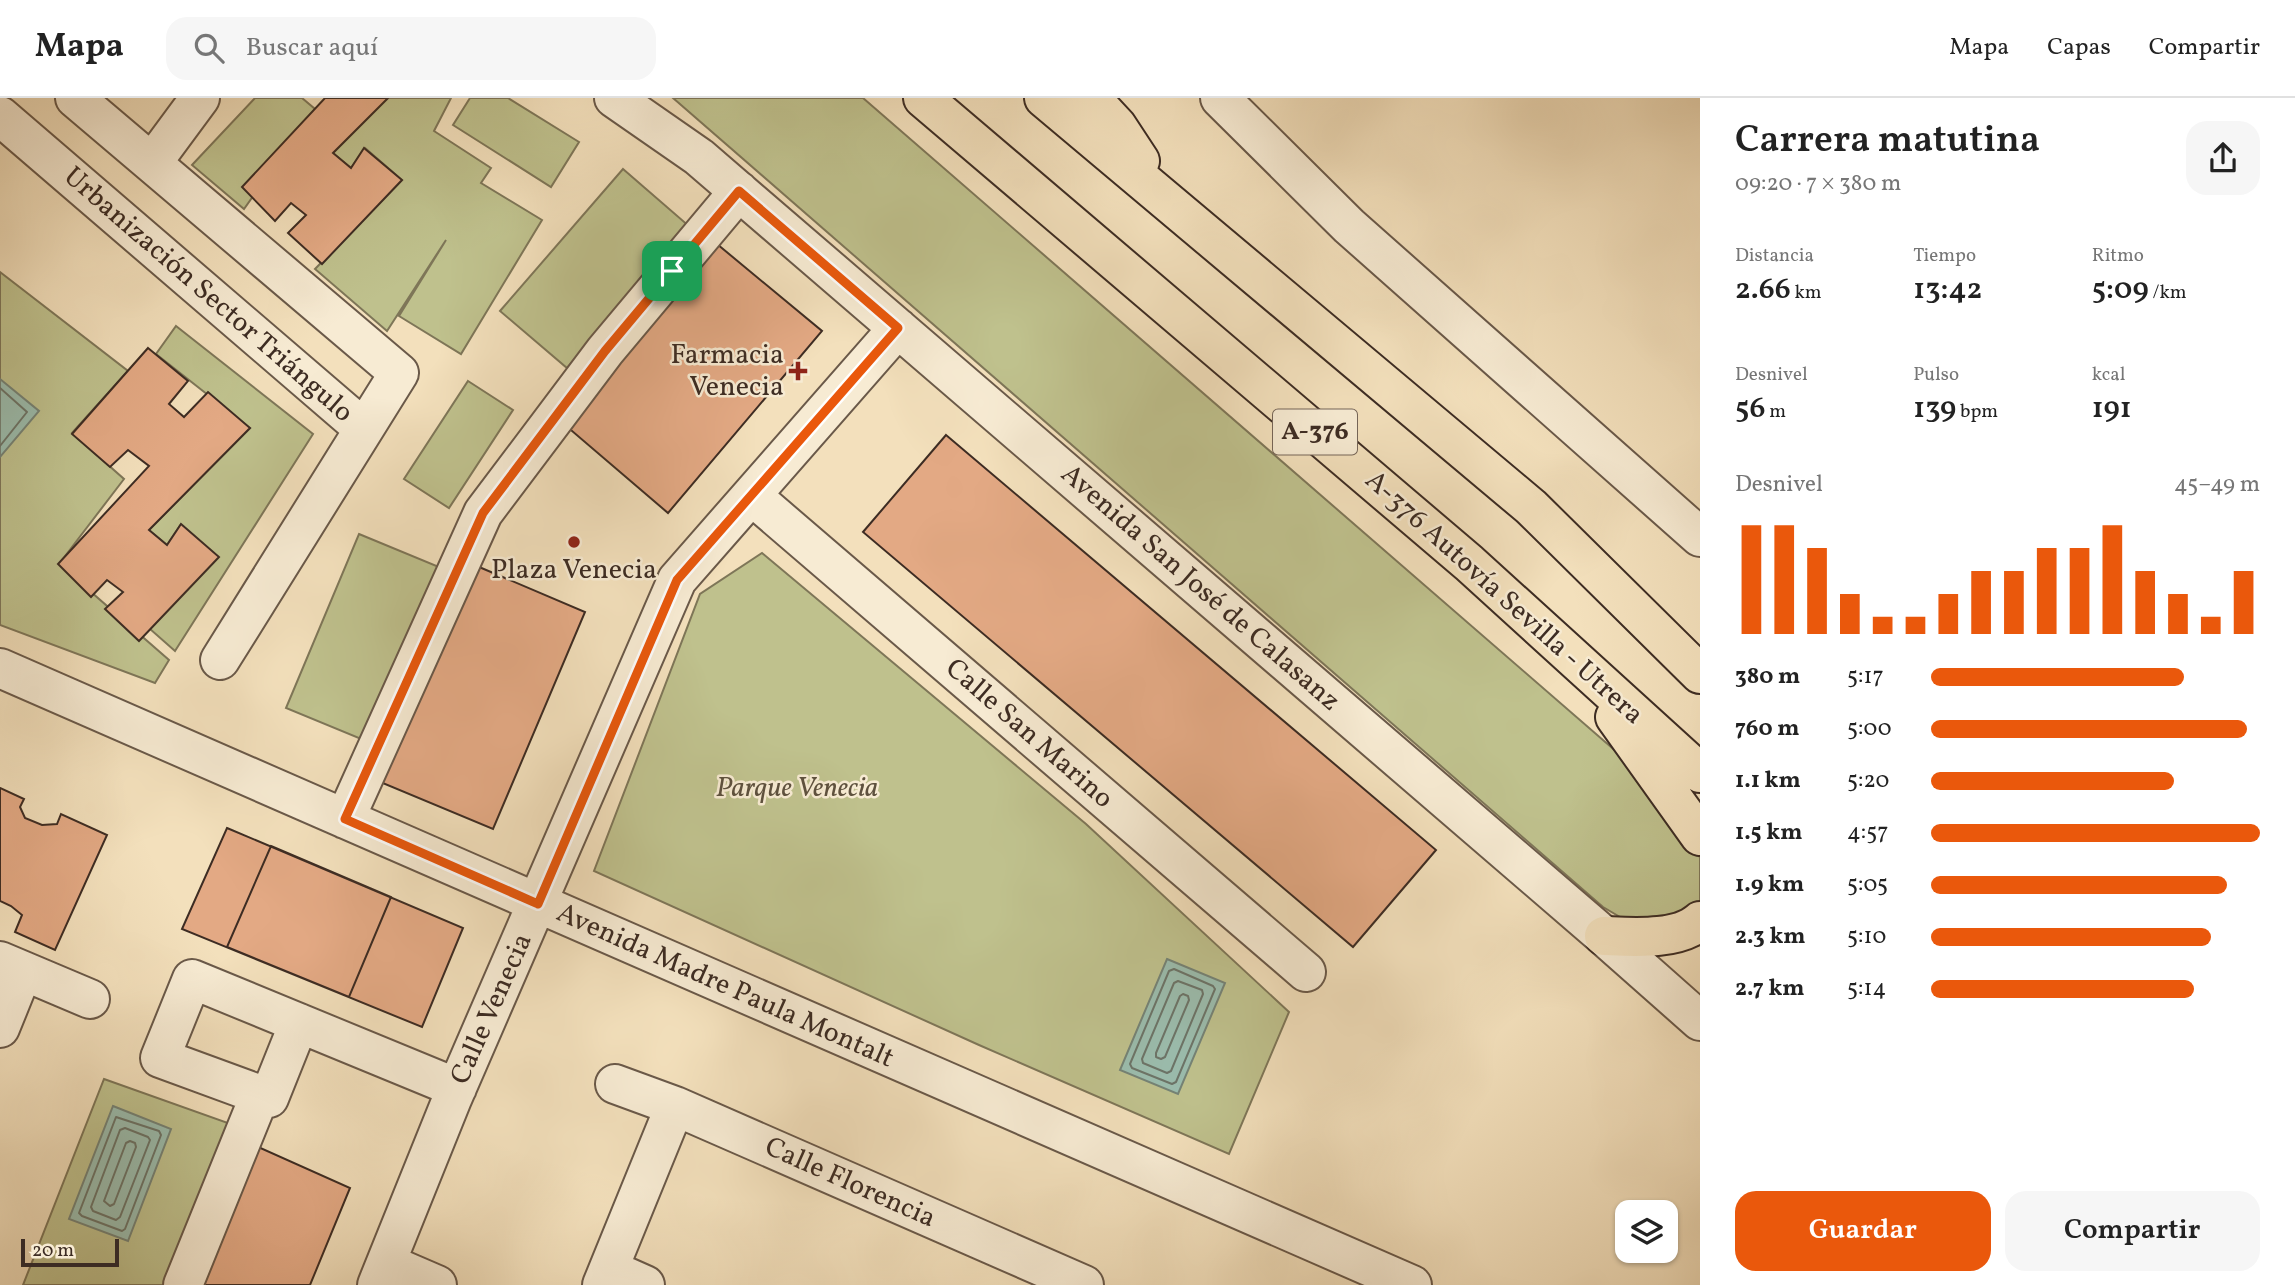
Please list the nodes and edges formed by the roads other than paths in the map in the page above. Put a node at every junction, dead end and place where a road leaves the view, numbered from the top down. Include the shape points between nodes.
1 (200, 98) edge
2 (614, 98) edge
3 (645, 98) edge
4 (923, 98) edge
5 (1044, 98) edge
6 (1091, 98) edge
7 (1220, 98) edge
8 (80, 100) edge
9 (0, 116) edge
10 (699, 157) junction
11 (152, 163) junction
12 (739, 191) junction
13 (1168, 204) junction
14 (898, 328) junction
15 (364, 429) junction
16 (752, 496) junction
17 (1700, 537) edge
18 (1469, 563) junction
19 (220, 660) dead end
20 (0, 668) edge
21 (1700, 674) edge
22 (1700, 773) edge
23 (345, 819) junction
24 (1700, 836) edge
25 (538, 904) junction
26 (1700, 920) edge
27 (1604, 936) junction
28 (11, 966) edge
29 (1306, 972) dead end
30 (90, 999) dead end
31 (1700, 1021) edge
32 (299, 1023) junction
33 (0, 1028) edge
34 (615, 1084) dead end
35 (457, 1088) junction
36 (260, 1095) junction
37 (674, 1106) junction
38 (382, 1274) edge
39 (605, 1277) edge
40 (183, 1285) edge
41 (437, 1285) edge
42 (645, 1285) edge
43 (1084, 1285) edge
44 (1412, 1285) edge

1 - 11 street
2 - 10 street, Avenida San José de Calasanz
3 - 10 street, Avenida San José de Calasanz
4 - 18 highway, A-376 Autovía Sevilla - Utrera / A-376
5 - 13 highway, A-376
6 - 13 highway via 1117,126
7 - 17 street via 1349,226
8 - 11 street, Urbanización Sector Triángulo
9 - 15 street, Urbanización Sector Triángulo
10 - 12 street, Avenida San José de Calasanz
11 - 15 street, Urbanización Sector Triángulo via 398,373
12 - 14 street, Avenida San José de Calasanz
12 - 23 street via 605,351 483,513
13 - 21 highway, A-376 via 1531,507
14 - 16 street, Calle Venecia
14 - 27 street, Avenida San José de Calasanz
15 - 19 street
16 - 25 street, Calle Venecia via 677,580
16 - 29 street, Calle San Marino
18 - 22 highway, A-376 Autovía Sevilla - Utrera / A-376
18 - 24 highway via 1590,682
20 - 23 street, Avenida Madre Paula Montalt
23 - 25 street, Avenida Madre Paula Montalt
25 - 35 street, Calle Venecia
25 - 44 street, Avenida Madre Paula Montalt
26 - 27 highway via 1693,927 1654,937
27 - 31 street, Avenida San José de Calasanz
28 - 30 street
28 - 33 street
32 - 35 street
32 - 36 street via 269,1098
32 - 36 street via 192,979 160,1058
34 - 37 street, Calle Florencia
35 - 38 street, Calle Venecia
36 - 40 street
37 - 39 street
37 - 43 street, Calle Florencia
38 - 41 street
39 - 42 street

